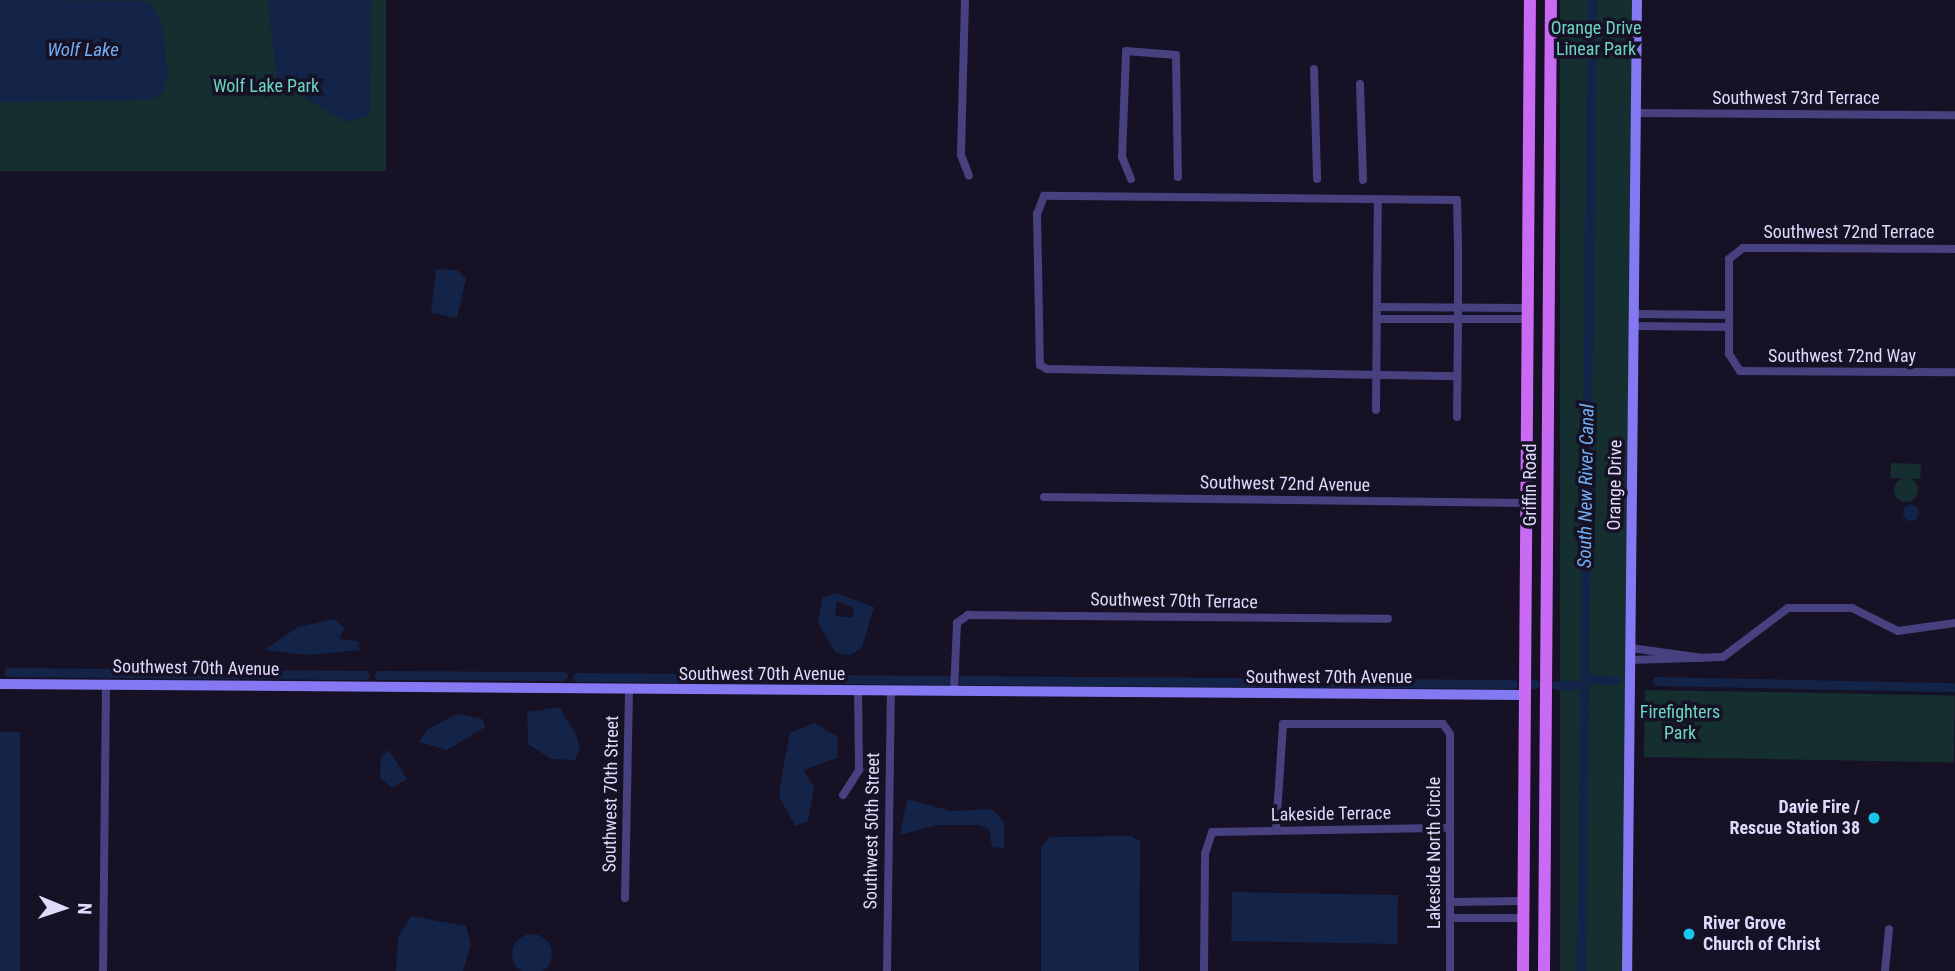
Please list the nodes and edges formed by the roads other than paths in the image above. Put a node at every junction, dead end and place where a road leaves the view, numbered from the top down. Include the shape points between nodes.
1 (965, 0) edge
2 (1530, 0) edge
3 (1551, 0) edge
4 (1637, 0) edge
5 (1314, 69) dead end
6 (1360, 84) dead end
7 (1636, 113) junction
8 (1955, 115) edge
9 (969, 176) dead end
10 (1178, 177) dead end
11 (1131, 179) dead end
12 (1317, 179) dead end
13 (1363, 180) dead end
14 (1378, 199) junction
15 (1955, 249) edge
16 (1377, 307) junction
17 (1458, 307) junction
18 (1528, 313) junction
19 (1635, 314) junction
20 (1729, 315) junction
21 (1377, 318) junction
22 (1458, 319) junction
23 (1635, 326) junction
24 (1729, 327) junction
25 (1955, 372) edge
26 (1376, 374) junction
27 (1457, 376) junction
28 (1376, 410) dead end
29 (1457, 418) dead end
30 (1044, 496) dead end
31 (1526, 503) junction
32 (1388, 619) dead end
33 (1955, 623) edge
34 (1631, 654) junction
35 (1525, 663) junction
36 (1546, 683) junction
37 (0, 684) edge
38 (106, 685) junction
39 (629, 690) junction
40 (858, 692) junction
41 (891, 692) junction
42 (954, 692) junction
43 (1525, 695) junction
44 (1545, 732) junction
45 (843, 795) dead end
46 (1450, 828) junction
47 (1276, 830) junction
48 (625, 898) dead end
49 (1523, 901) junction
50 (1450, 902) junction
51 (1450, 918) junction
52 (1523, 918) junction
53 (1889, 929) dead end
54 (103, 971) edge
55 (887, 971) edge
56 (1204, 971) edge
57 (1450, 971) edge
58 (1522, 971) edge
59 (1544, 971) edge
60 (1628, 971) edge
61 (1885, 971) edge

1 - 9 street via 961,155
2 - 18 main road, Griffin Road
3 - 36 main road, Griffin Road
4 - 7 street, Orange Drive
5 - 12 street
6 - 13 street
7 - 8 street, Southwest 73rd Terrace
7 - 19 street, Orange Drive
10 - 11 street via 1176,55 1126,51 1122,157
14 - 16 street
14 - 17 street via 1457,200
14 - 26 street via 1044,196 1037,214 1040,365 1047,369
15 - 20 street, Southwest 72nd Terrace via 1743,248 1729,259
16 - 17 street
16 - 21 street
17 - 18 street
17 - 22 street
18 - 22 street
18 - 31 main road, Griffin Road
19 - 20 street
19 - 23 street, Orange Drive
20 - 24 street
21 - 22 street
21 - 26 street
22 - 27 street
23 - 24 street
23 - 34 street, Orange Drive
24 - 25 street, Southwest 72nd Way via 1731,364 1746,372
26 - 27 street
26 - 28 street
27 - 29 street
30 - 31 street, Southwest 72nd Avenue
31 - 35 main road, Griffin Road
32 - 42 street, Southwest 70th Terrace via 959,617
33 - 34 street via 1898,631 1852,608 1788,608 1776,611 1729,654 1709,660 1677,650
34 - 60 street, Orange Drive
35 - 36 main road
35 - 43 main road, Griffin Road
36 - 44 main road, Griffin Road
37 - 38 street, Southwest 70th Avenue
38 - 39 street, Southwest 70th Avenue
38 - 54 street
39 - 40 street, Southwest 70th Avenue
39 - 48 street, Southwest 70th Street
40 - 41 street, Southwest 70th Avenue
40 - 45 street via 859,771
41 - 42 street, Southwest 70th Avenue
41 - 55 street, Southwest 50th Street
42 - 43 street, Southwest 70th Avenue
43 - 44 main road via 1539,711
43 - 49 main road, Griffin Road
44 - 59 main road, Griffin Road
46 - 47 street, Lakeside Terrace
46 - 47 street, Lakeside North Circle via 1450,734 1433,720 1283,724
46 - 50 street, Lakeside North Circle
47 - 56 street, Lakeside Terrace via 1212,832 1205,854
49 - 50 street
49 - 52 main road, Griffin Road
50 - 51 street, Lakeside North Circle
51 - 52 street
51 - 57 street, Lakeside North Circle
52 - 58 main road, Griffin Road
53 - 61 street

